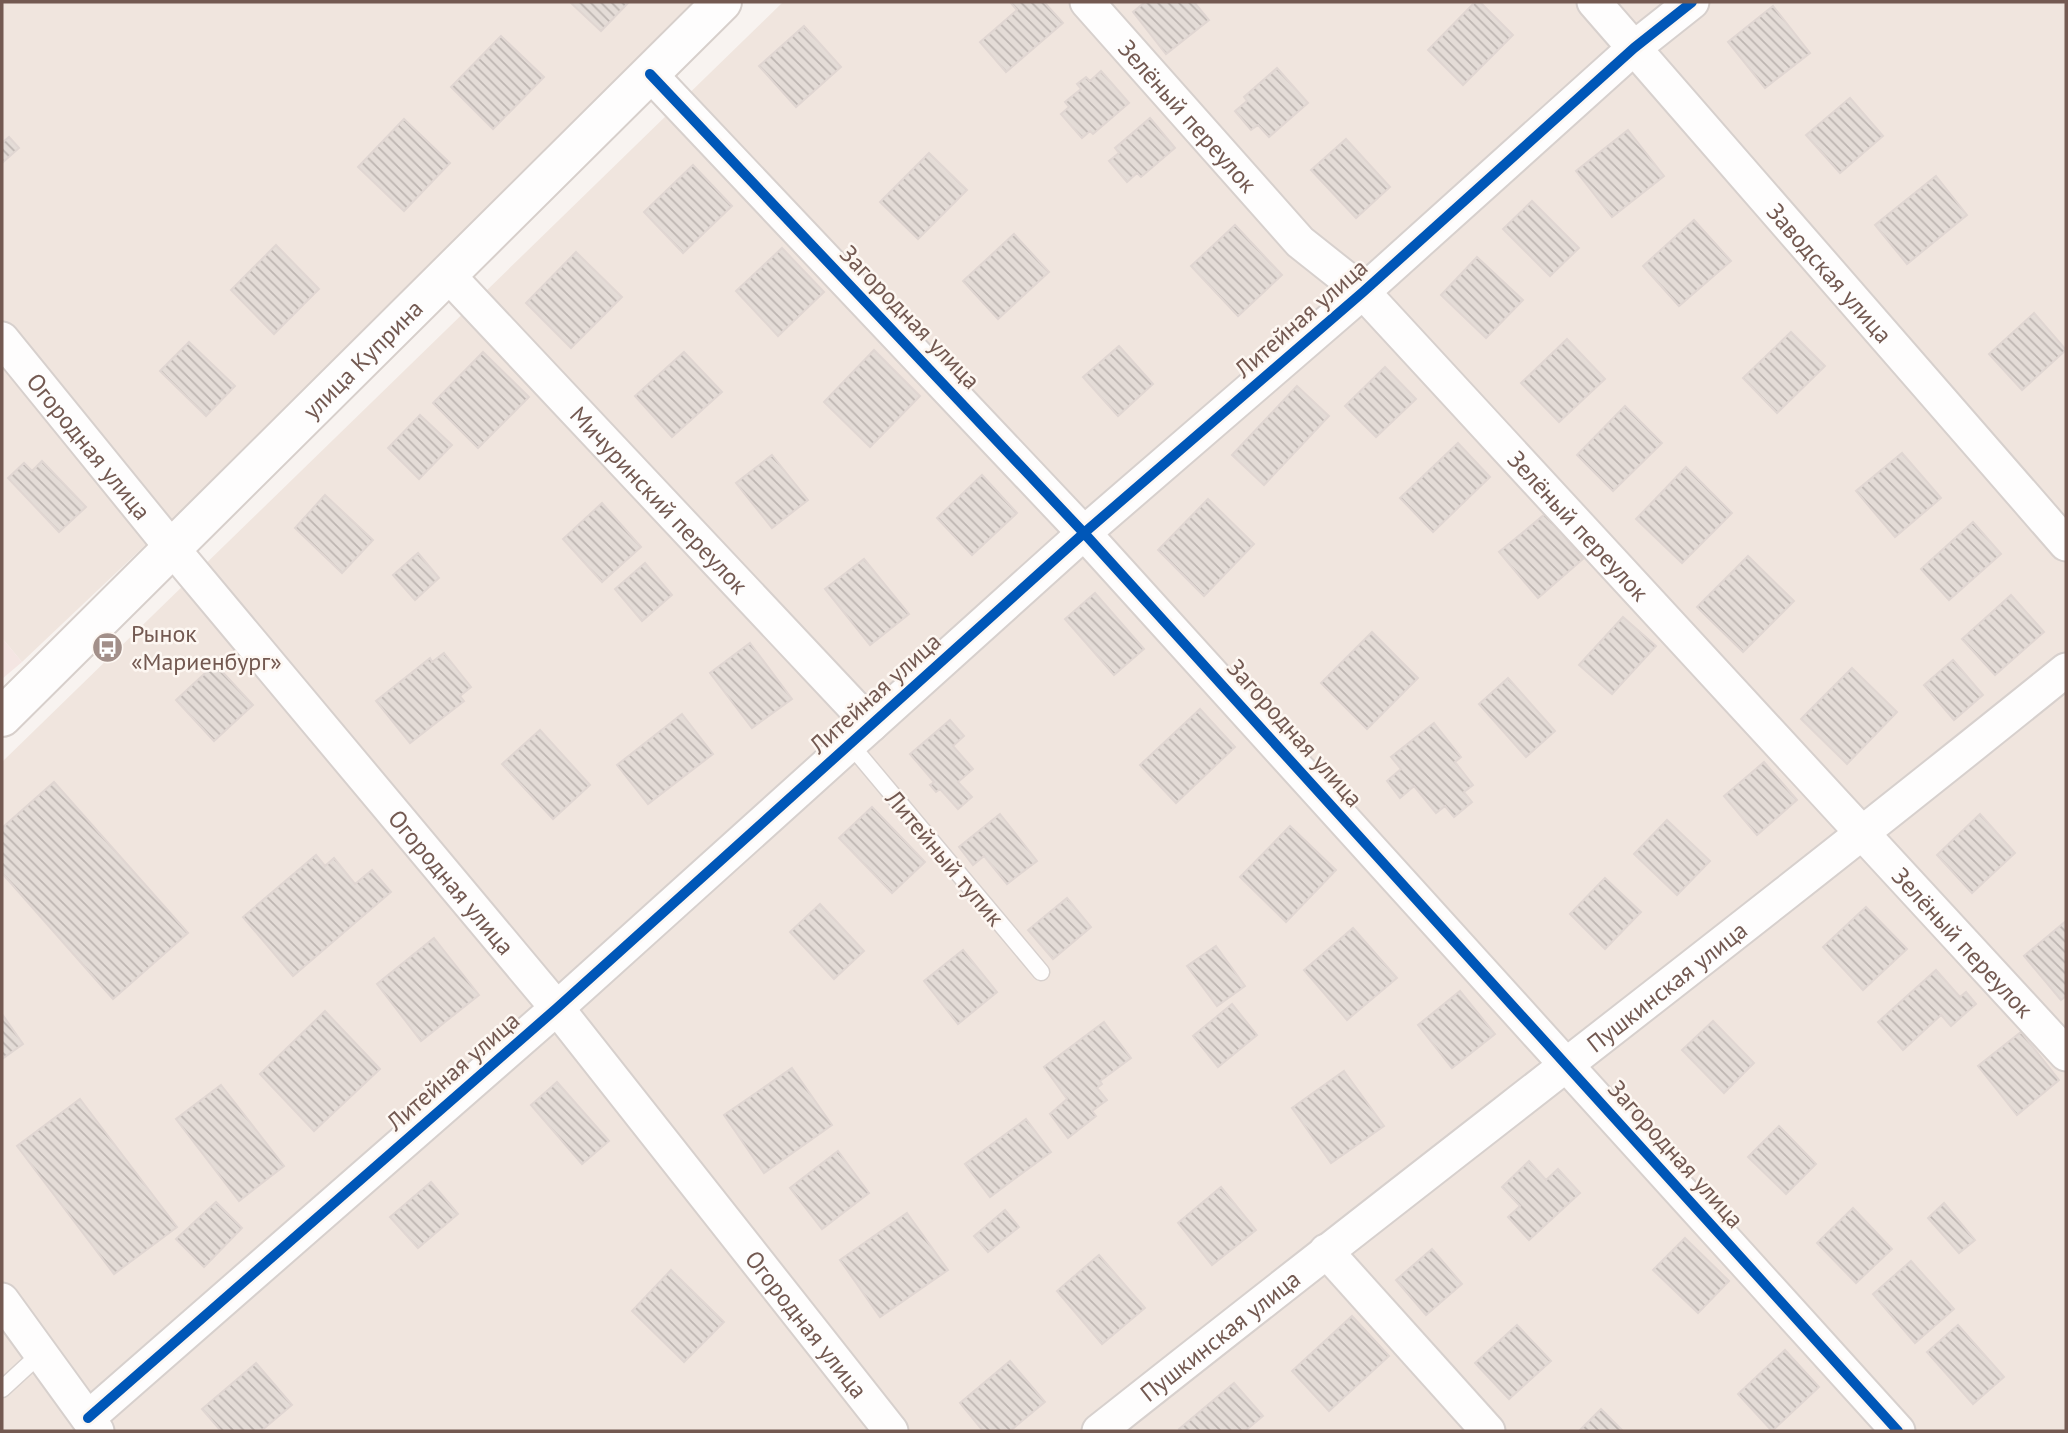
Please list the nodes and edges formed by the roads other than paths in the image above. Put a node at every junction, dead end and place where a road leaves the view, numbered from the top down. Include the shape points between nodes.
1 (722, 2) edge
2 (1087, 2) edge
3 (1594, 2) edge
4 (1692, 2) edge
5 (1634, 48) junction
6 (650, 74) junction
7 (447, 274) junction
8 (1363, 292) junction
9 (2, 339) edge
10 (1084, 533) junction
11 (2066, 544) edge
12 (172, 548) junction
13 (2066, 670) edge
14 (2, 717) edge
15 (861, 734) junction
16 (1864, 833) junction
17 (1041, 972) dead end
18 (557, 1007) junction
19 (2066, 1054) edge
20 (1568, 1065) junction
21 (1326, 1251) junction
22 (2, 1300) edge
23 (39, 1355) junction
24 (2, 1389) edge
25 (93, 1424) edge
26 (891, 1431) edge
27 (1099, 1431) edge
28 (1488, 1431) edge
29 (1898, 1431) edge

1 - 6 street, улица Куприна
2 - 8 street, Зелёный переулок via 1300,242
3 - 5 street, Заводская улица
4 - 5 street, Литейная улица
5 - 8 street, Литейная улица
5 - 11 street, Заводская улица
6 - 7 street, улица Куприна
6 - 10 street, Загородная улица
7 - 12 street, улица Куприна
7 - 15 street, Мичуринский переулок
8 - 10 street, Литейная улица
8 - 16 street, Зелёный переулок
9 - 12 street, Огородная улица
10 - 15 street, Литейная улица
10 - 20 street, Загородная улица
12 - 14 street, улица Куприна
12 - 18 street, Огородная улица
13 - 16 street, Пушкинская улица
15 - 17 lane, Литейный тупик
15 - 18 street, Литейная улица
16 - 19 street, Зелёный переулок
16 - 20 street, Пушкинская улица
18 - 25 street, Литейная улица
18 - 26 street, Огородная улица
20 - 21 street, Пушкинская улица
20 - 29 street, Загородная улица
21 - 27 street, Пушкинская улица
21 - 28 street
22 - 23 street
23 - 24 lane
23 - 25 street

